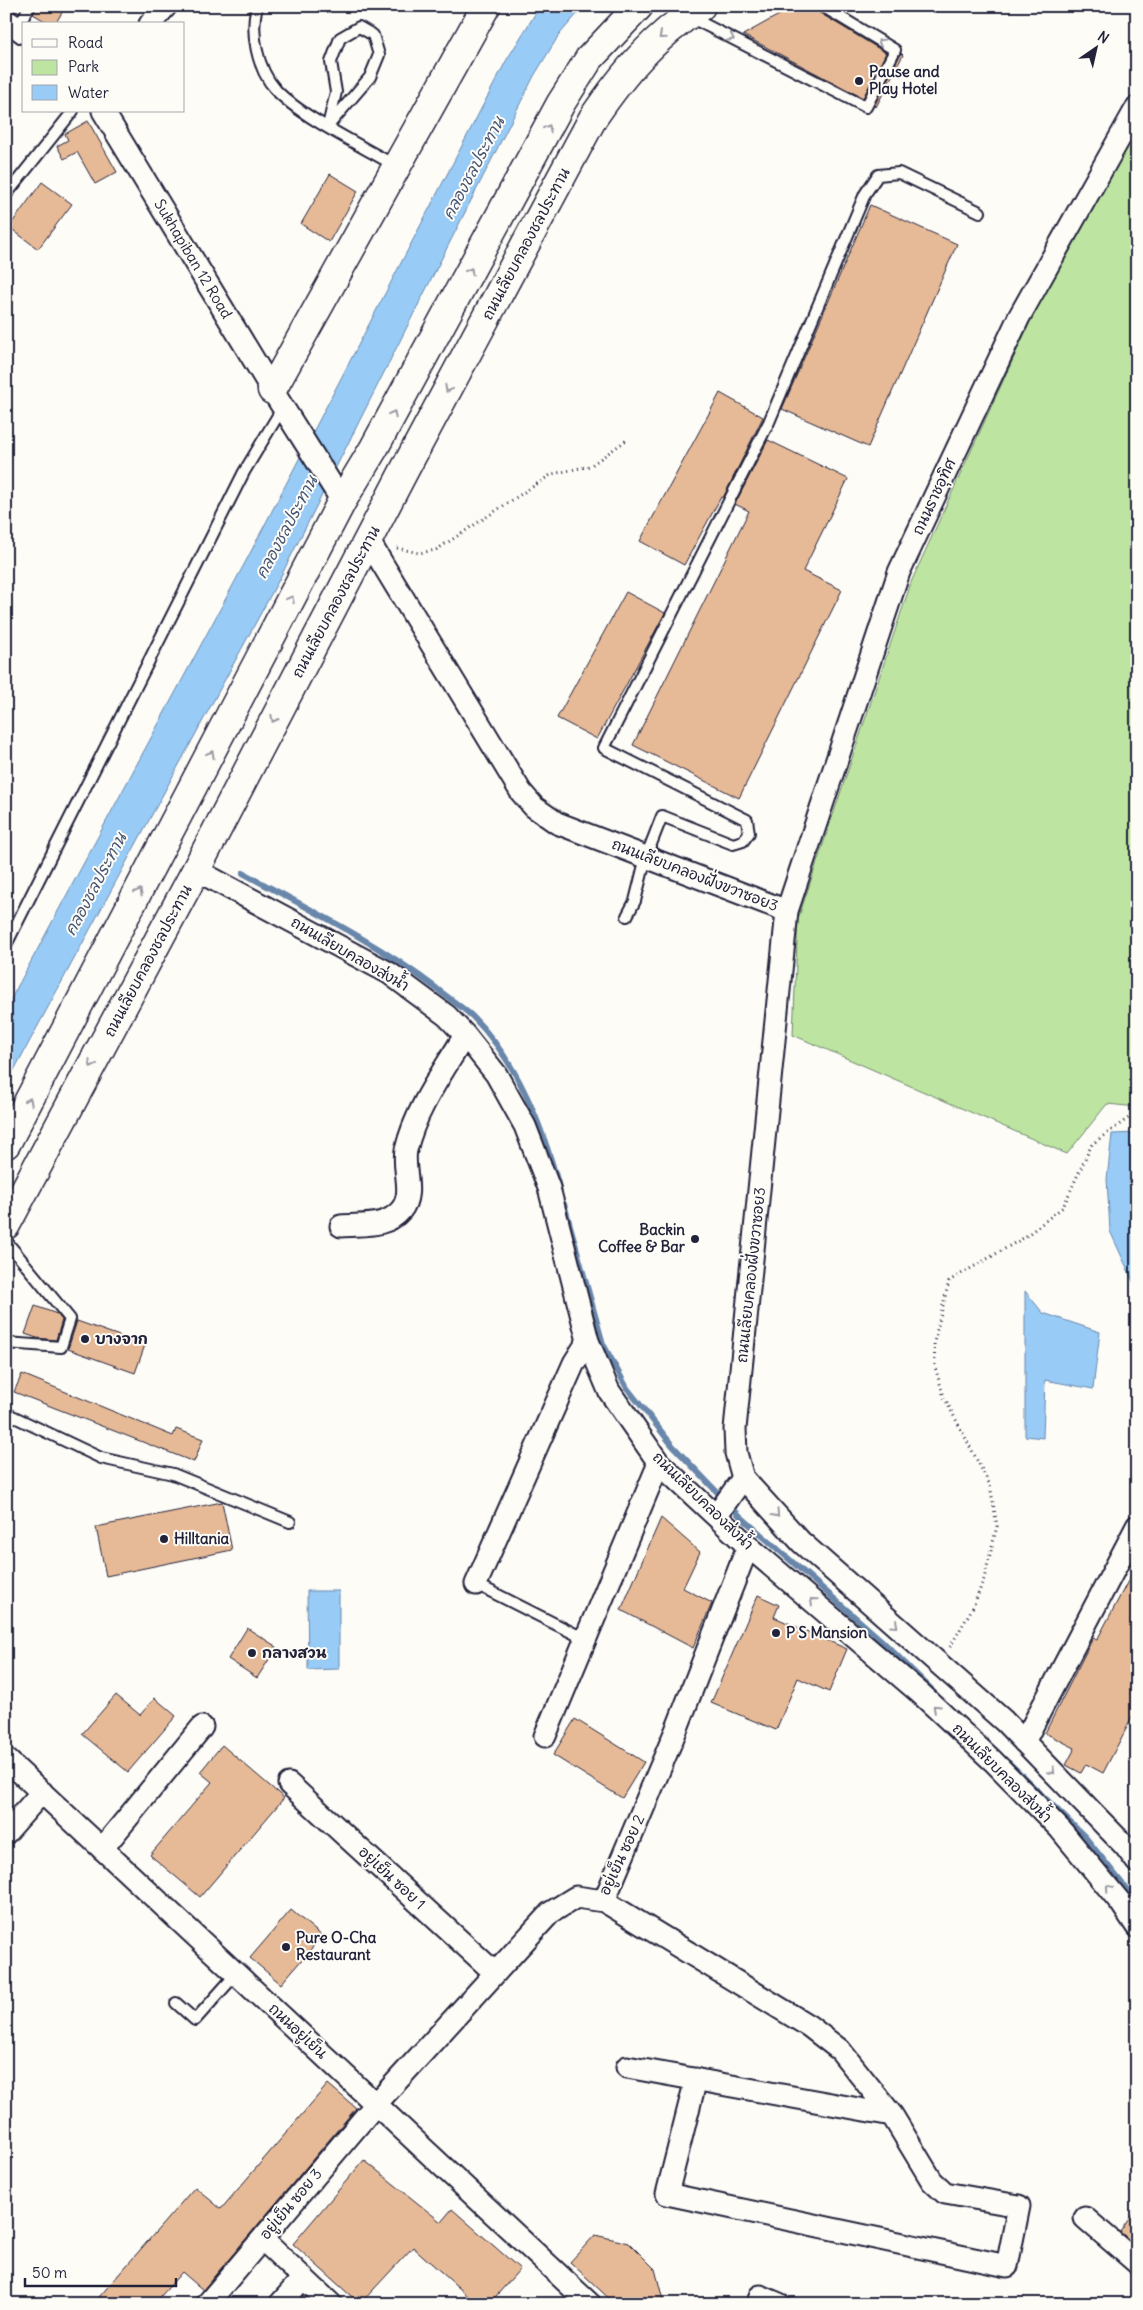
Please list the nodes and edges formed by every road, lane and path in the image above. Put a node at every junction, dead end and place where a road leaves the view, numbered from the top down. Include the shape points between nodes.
1 (30, 6) edge
2 (166, 6) edge
3 (257, 6) edge
4 (486, 6) edge
5 (638, 6) edge
6 (822, 6) edge
7 (694, 11) edge
8 (152, 22) edge
9 (16, 27) edge
10 (1137, 107) edge
11 (72, 112) edge
12 (104, 112) edge
13 (328, 126) junction
14 (397, 167) junction
15 (6, 195) edge
16 (980, 212) dead end
17 (278, 398) junction
18 (628, 439) dead end
19 (374, 448) junction
20 (405, 468) junction
21 (342, 502) junction
22 (371, 534) junction
23 (352, 569) junction
24 (269, 642) junction
25 (646, 857) junction
26 (196, 870) junction
27 (787, 911) junction
28 (627, 916) dead end
29 (6, 945) edge
30 (465, 1035) junction
31 (1137, 1112) edge
32 (6, 1144) edge
33 (6, 1225) edge
34 (341, 1226) dead end
35 (6, 1241) edge
36 (588, 1341) junction
37 (6, 1343) edge
38 (6, 1413) edge
39 (659, 1463) junction
40 (743, 1478) junction
41 (716, 1516) junction
42 (290, 1522) dead end
43 (1137, 1526) edge
44 (748, 1546) junction
45 (476, 1584) joint
46 (586, 1639) junction
47 (941, 1666) junction
48 (202, 1727) dead end
49 (545, 1736) dead end
50 (1024, 1742) junction
51 (6, 1759) edge
52 (289, 1784) dead end
53 (42, 1792) junction
54 (6, 1833) edge
55 (102, 1849) junction
56 (1137, 1862) edge
57 (604, 1901) junction
58 (1137, 1927) edge
59 (494, 1972) junction
60 (236, 1974) junction
61 (176, 2003) dead end
62 (627, 2067) dead end
63 (696, 2079) junction
64 (376, 2104) junction
65 (892, 2115) junction
66 (1085, 2218) dead end
67 (262, 2239) junction
68 (1137, 2263) edge
69 (303, 2278) junction
70 (207, 2304) edge
71 (280, 2304) edge
72 (331, 2304) edge
73 (590, 2304) edge
74 (758, 2304) edge
75 (778, 2304) edge

1 - 9 lane
2 - 8 street
3 - 13 lane via 252,24 258,57 275,89 300,110
4 - 14 main road
19 -> 5 main road via 561,103 590,59
7 -> 6 lane via 866,107 895,50
7 -> 20 main road, ถนนเลียบคลองชลประทาน via 648,48 620,78 593,118
10 - 27 street, ถนนราชอุทิศ via 1019,317 899,572
11 - 15 lane
12 - 17 street, Sukhapiban 12 Road
13 - 13 lane via 336,92 331,62 340,38 359,27 373,35 379,55 370,77
13 - 14 lane
14 - 17 main road
16 - 25 lane via 899,173 878,175 865,194 769,422 604,748 747,820 749,832 743,841 734,844 662,816
17 - 21 street, Sukhapiban 12 Road
17 - 29 lane via 244,472
18 - 22 path via 590,466 552,474 436,550 419,553 400,550
19 - 20 main road via 360,488 361,500 366,506 378,507
19 - 21 main road
20 - 22 main road, ถนนเลียบคลองชลประทาน
24 -> 21 main road
22 - 23 main road, ถนนเลียบคลองชลประทาน
22 - 25 street, ถนนเลียบคลองฝั่งขวาซอย3 via 521,792 534,807 557,823
23 - 24 main road via 353,555 346,553 309,620
23 -> 26 main road, ถนนเลียบคลองชลประทาน
32 -> 24 main road
25 - 27 street, ถนนเลียบคลองฝั่งขวาซอย3
25 - 28 lane via 635,901
26 - 30 street, ถนนเลียบคลองส่งน้ำ via 388,974 447,1016
26 -> 33 main road, ถนนเลียบคลองชลประทาน
27 - 40 street, ถนนเลียบคลองฝั่งขวาซอย3 via 736,1428 736,1453
30 - 34 street via 419,1111 406,1152 408,1192 403,1208 377,1225
30 - 36 street, ถนนเลียบคลองส่งน้ำ via 496,1074 528,1135 549,1188
31 - 47 path via 1092,1144 1063,1207 1025,1237 949,1280 934,1342 935,1368 944,1397 990,1485 997,1526 984,1579
35 - 37 lane via 70,1319 60,1347
36 - 39 street, ถนนเลียบคลองส่งน้ำ via 609,1391
36 - 45 street via 574,1363
38 - 42 lane via 101,1458 173,1474
39 - 41 street, ถนนเลียบคลองส่งน้ำ
39 - 46 street
40 - 41 street
40 -> 47 street via 801,1542
41 - 44 street, ถนนเลียบคลองส่งน้ำ
43 - 50 street
44 - 57 street, อยู่เย็น ซอย 2 via 677,1728
58 -> 44 street, ถนนเลียบคลองส่งน้ำ via 1121,1902 1060,1829 993,1761 920,1693
45 - 46 lane
46 - 49 street
47 - 50 street
48 - 55 street
50 -> 56 street
51 - 53 street, ถนนอยู่เย็น
52 - 59 street, อยู่เย็น ซอย 1
53 - 54 street
53 - 55 street, ถนนอยู่เย็น
55 - 60 street, ถนนอยู่เย็น
57 - 59 street, อยู่เย็น ซอย 2 via 576,1897 550,1913
57 - 65 street via 809,2026 840,2050
59 - 64 street, อยู่เย็น ซอย 2
60 - 61 lane via 195,2020
60 - 64 street, ถนนอยู่เย็น
62 - 63 street
63 - 65 street
63 - 65 street via 667,2194 1007,2266 1019,2206 945,2193 932,2181
64 - 67 street, อยู่เย็น ซอย 3
64 - 73 street, ถนนอยู่เย็น
66 - 68 street
67 - 69 street
67 - 70 street, อยู่เย็น ซอย 3
69 - 71 street
69 - 72 street
74 - 75 street via 760,2296

